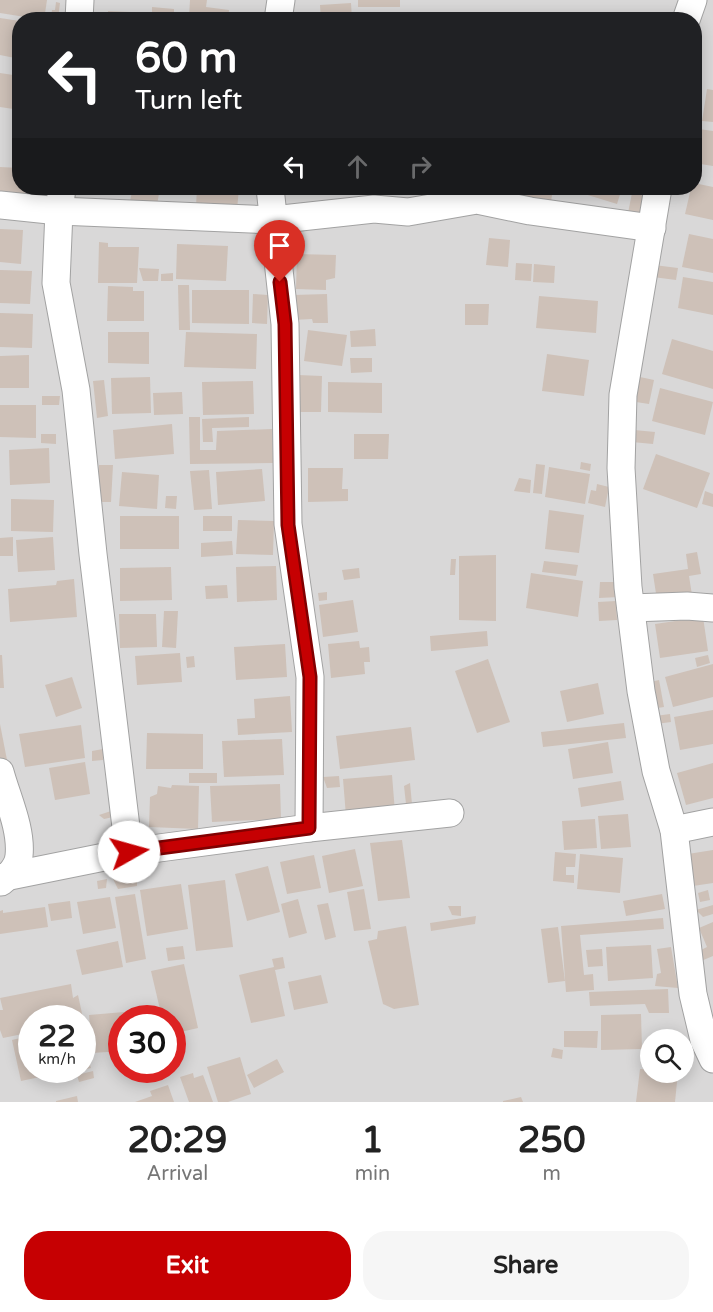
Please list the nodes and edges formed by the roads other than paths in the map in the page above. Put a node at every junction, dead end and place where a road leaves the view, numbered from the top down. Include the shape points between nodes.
1 (271, 195) edge
2 (657, 195) edge
3 (60, 199) edge
4 (0, 205) edge
5 (273, 220) junction
6 (652, 228) junction
7 (631, 608) junction
8 (713, 608) edge
9 (0, 772) edge
10 (450, 813) dead end
11 (713, 822) edge
12 (309, 828) junction
13 (674, 830) junction
14 (129, 852) junction
15 (4, 878) edge
16 (713, 1059) edge

1 - 5 street
2 - 6 street
3 - 4 street
3 - 5 street
3 - 14 street via 56,283 76,390
5 - 6 street via 374,209 408,212 477,200
5 - 12 street via 285,324 288,525 310,677
6 - 7 street via 623,395 621,468
7 - 8 street
7 - 13 street via 656,771
9 - 15 street via 20,857
10 - 12 street
11 - 13 street
12 - 14 street
13 - 16 street via 693,994 704,1040
14 - 15 street

